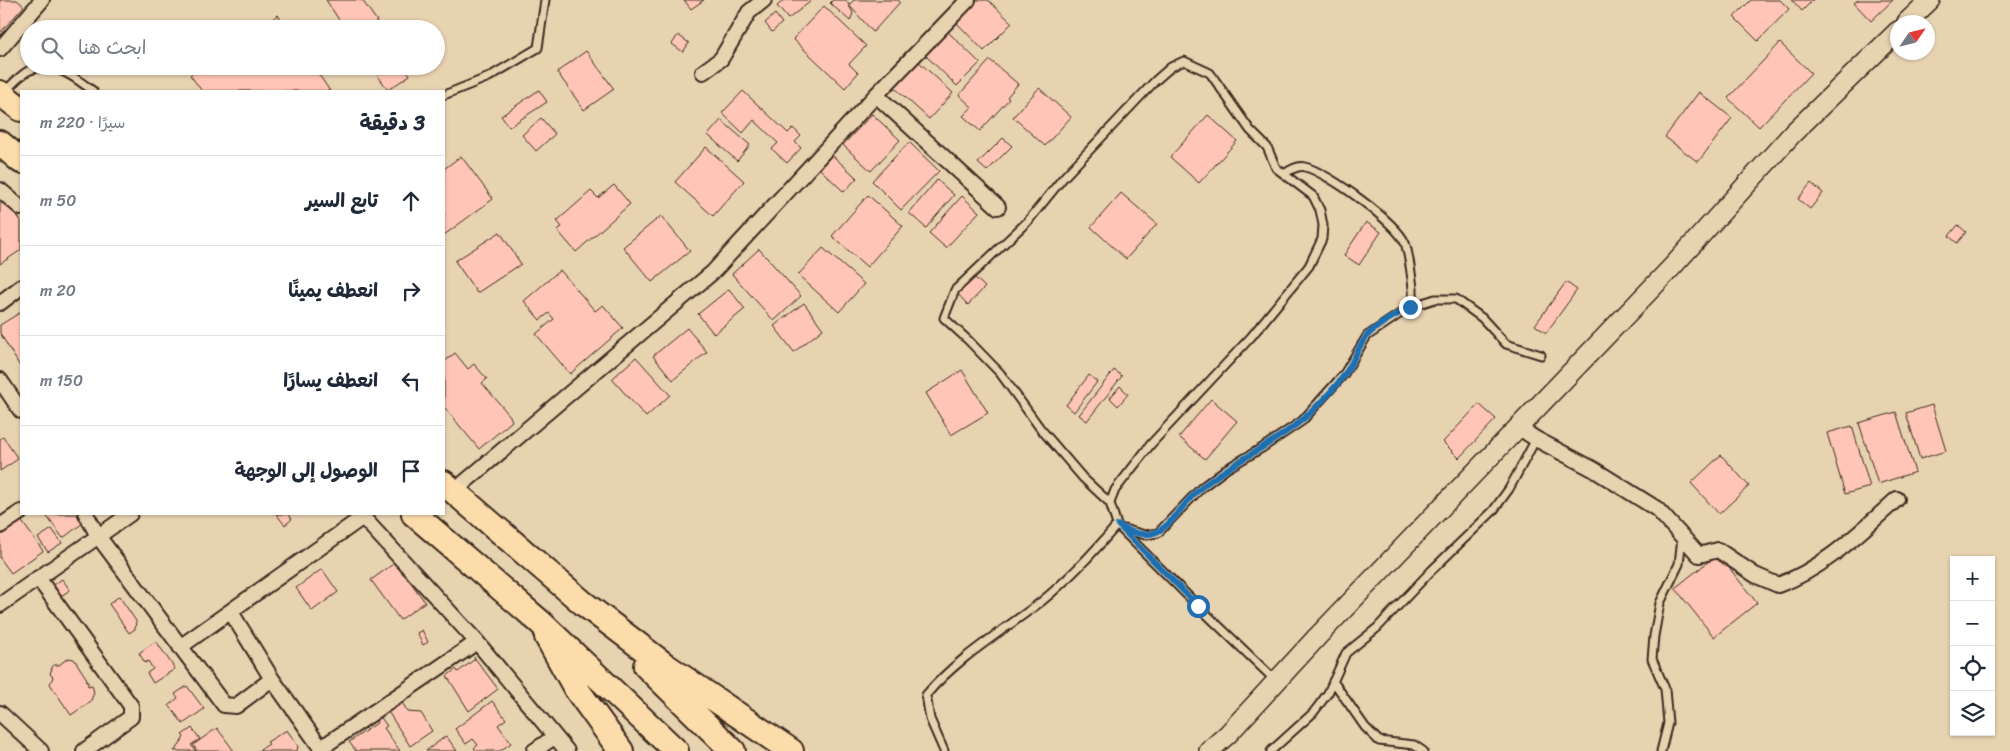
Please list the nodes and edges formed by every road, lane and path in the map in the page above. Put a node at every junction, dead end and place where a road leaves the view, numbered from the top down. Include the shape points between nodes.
1 (42, 0) edge
2 (545, 0) edge
3 (764, 0) edge
4 (968, 0) edge
5 (1930, 0) edge
6 (1914, 15) edge
7 (25, 20) edge
8 (20, 26) edge
9 (1890, 39) edge
10 (0, 49) edge
11 (702, 72) dead end
12 (24, 75) edge
13 (71, 75) edge
14 (92, 90) edge
15 (1, 94) edge
16 (445, 95) edge
17 (876, 95) junction
18 (20, 108) edge
19 (0, 143) edge
20 (20, 160) edge
21 (1284, 174) junction
22 (1, 192) edge
23 (20, 207) edge
24 (998, 207) dead end
25 (20, 289) edge
26 (0, 303) edge
27 (1410, 307) junction
28 (1540, 354) dead end
29 (0, 380) edge
30 (20, 410) edge
31 (1518, 427) junction
32 (1536, 439) junction
33 (449, 487) edge
34 (1897, 499) dead end
35 (1110, 503) junction
36 (20, 513) edge
37 (87, 515) edge
38 (129, 515) edge
39 (415, 515) edge
40 (362, 516) edge
41 (1118, 525) junction
42 (0, 526) edge
43 (98, 536) junction
44 (1682, 537) junction
45 (38, 578) junction
46 (583, 603) junction
47 (0, 606) edge
48 (231, 612) junction
49 (540, 622) junction
50 (476, 642) junction
51 (180, 647) junction
52 (272, 679) junction
53 (1333, 681) junction
54 (1276, 682) junction
55 (0, 713) edge
56 (554, 736) junction
57 (322, 750) edge
58 (41, 751) edge
59 (84, 751) edge
60 (534, 751) edge
61 (567, 751) edge
62 (621, 751) edge
63 (676, 751) edge
64 (732, 751) edge
65 (791, 751) edge
66 (944, 751) edge
67 (1209, 751) edge
68 (1271, 751) edge
69 (1423, 751) edge
70 (1661, 751) edge

1 - 7 street
2 - 16 lane via 538,48 489,77
3 - 11 street via 749,12 721,59
4 - 17 street
5 - 6 street
8 - 10 street
9 - 31 street via 1793,133 1672,267
12 - 15 lane
13 - 14 lane
15 - 18 highway
17 - 24 street
17 - 33 street via 713,272
19 - 20 highway
21 - 27 lane via 1304,166 1326,176 1392,226 1405,242 1414,295
21 - 35 lane via 1313,196 1320,210 1322,239 1309,266 1251,338 1151,444 1115,490
21 - 35 lane via 1276,168 1267,147 1250,130 1210,73 1184,61 1155,81 1063,178 1028,221 955,290 944,318 1000,373 1046,435 1083,478
22 - 23 street
25 - 26 street
27 - 28 lane via 1435,299 1456,299 1482,318 1506,344
27 - 41 lane via 1367,336 1344,374 1302,421 1201,488 1158,533 1130,532
29 - 30 street
31 - 32 street
31 - 54 street
32 - 44 street via 1593,469 1657,509
32 - 53 lane via 1493,511 1377,628 1346,653
33 - 46 highway
34 - 44 street via 1849,542 1796,579 1778,585 1755,575 1718,550 1699,555
35 - 41 lane
36 - 42 street
37 - 43 street
38 - 43 street
39 - 49 highway
40 - 48 street
40 - 50 street
41 - 54 lane
41 - 66 lane via 1067,578 940,679 926,695 930,719
43 - 45 street
43 - 51 street
44 - 70 lane via 1679,564 1660,603 1654,636 1652,660 1665,689 1668,723
45 - 47 street
45 - 59 street via 131,706 132,717
46 - 64 highway
46 - 65 highway via 666,666
48 - 51 street
48 - 52 street
49 - 62 highway via 575,687
49 - 63 highway
50 - 56 street
50 - 57 street
51 - 52 street via 224,705 236,706
52 - 57 street
53 - 68 lane via 1313,713
53 - 69 lane via 1365,727 1379,741 1414,745
54 - 67 street
55 - 58 street
56 - 60 street
56 - 61 street

